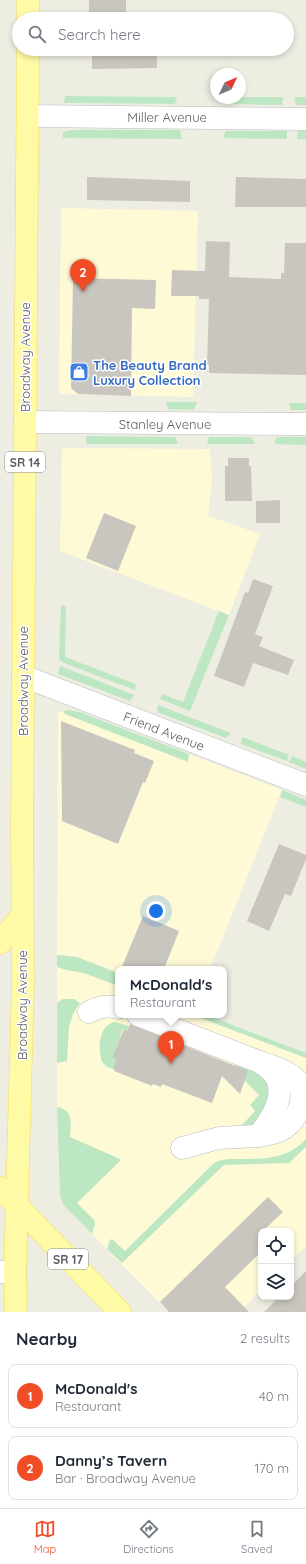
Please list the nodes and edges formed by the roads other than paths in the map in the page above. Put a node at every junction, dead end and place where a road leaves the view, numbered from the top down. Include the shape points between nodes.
1 (28, 0) edge
2 (28, 12) edge
3 (28, 56) edge
4 (28, 116) junction
5 (306, 119) edge
6 (25, 422) junction
7 (306, 424) edge
8 (23, 676) junction
9 (306, 785) edge
10 (22, 915) junction
11 (0, 943) edge
12 (115, 1008) edge
13 (89, 1012) dead end
14 (146, 1018) edge
15 (182, 1148) dead end
16 (0, 1188) edge
17 (17, 1205) junction
18 (8, 1272) edge
19 (16, 1312) edge
20 (120, 1312) edge

1 - 2 main road
3 - 4 main road, Broadway Avenue / SR 14
4 - 5 street, Miller Avenue
4 - 6 main road, Broadway Avenue / SR 14
6 - 7 street, Stanley Avenue
6 - 8 main road, Broadway Avenue / SR 14
8 - 9 street, Friend Avenue
8 - 10 main road, Broadway Avenue / SR 14
10 - 11 main road
10 - 17 main road, Broadway Avenue / SR 14 via 23,983
12 - 13 street via 106,1006
14 - 15 street via 260,1062 269,1068 276,1078 280,1093 271,1118 258,1136 219,1138
16 - 17 main road, SR 17
17 - 18 main road, Broadway Avenue / SR 14
17 - 20 main road, SR 17
18 - 19 main road, Broadway Avenue / SR 14

